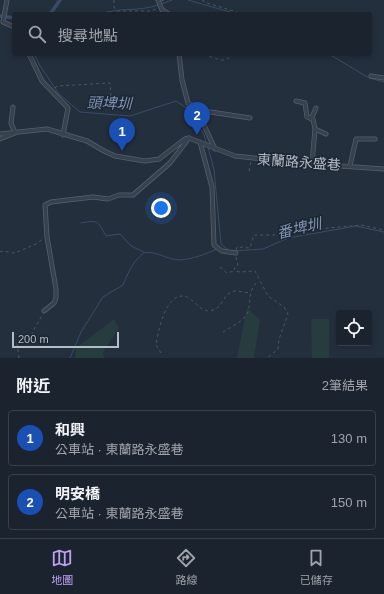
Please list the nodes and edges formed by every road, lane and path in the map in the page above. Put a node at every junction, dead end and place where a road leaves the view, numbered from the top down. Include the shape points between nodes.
1 (6, 0) edge
2 (114, 0) edge
3 (158, 0) edge
4 (203, 0) edge
5 (161, 7) junction
6 (166, 12) edge
7 (237, 12) edge
8 (12, 26) edge
9 (30, 56) edge
10 (180, 56) edge
11 (210, 56) edge
12 (229, 56) edge
13 (371, 76) dead end
14 (384, 78) edge
15 (51, 91) junction
16 (111, 96) dead end
17 (296, 101) dead end
18 (13, 107) dead end
19 (316, 108) dead end
20 (197, 110) junction
21 (250, 118) dead end
22 (311, 118) junction
23 (315, 129) junction
24 (15, 133) junction
25 (0, 134) edge
26 (326, 134) dead end
27 (64, 135) junction
28 (189, 138) junction
29 (0, 139) edge
30 (375, 139) dead end
31 (200, 142) junction
32 (215, 149) junction
33 (252, 158) junction
34 (312, 164) junction
35 (350, 166) junction
36 (384, 168) edge
37 (249, 171) dead end
38 (384, 230) edge
39 (47, 236) junction
40 (0, 252) edge
41 (236, 253) junction
42 (220, 267) dead end
43 (235, 270) junction
44 (259, 280) junction
45 (251, 293) junction
46 (44, 311) joint
47 (223, 332) dead end
48 (161, 353) dead end
49 (19, 358) edge
50 (267, 358) edge

1 - 8 street via 2,22
2 - 5 path via 117,11 151,11
3 - 5 street
4 - 7 path via 207,4
5 - 6 street
9 - 15 street via 42,81
10 - 20 street via 182,80 188,103
11 - 12 path via 223,60
13 - 14 street
15 - 16 path via 57,86 110,83
15 - 27 street via 68,108
17 - 22 street via 305,103 307,117
18 - 24 street via 11,123
19 - 22 street
20 - 21 street
20 - 32 street
22 - 23 street
23 - 26 street
23 - 34 street
24 - 25 street
24 - 27 street via 47,129
24 - 29 street
27 - 28 street via 87,141 115,156 145,161 159,159
28 - 31 street
28 - 39 street via 170,163 133,194 108,199 93,197 51,202 45,205
30 - 35 street via 356,139
31 - 32 street, 東蘭路永盛巷
31 - 41 street via 212,187 214,245 222,251
32 - 33 street, 東蘭路永盛巷 via 235,156
33 - 34 street, 東蘭路永盛巷
33 - 37 path
34 - 35 street, 東蘭路永盛巷
35 - 36 street, 東蘭路永盛巷
38 - 41 path via 361,225 276,235 254,235 250,248 237,247
39 - 40 path via 15,253
39 - 46 street via 56,298
41 - 43 path via 238,265
42 - 43 path via 227,273
43 - 44 path via 255,272
44 - 45 path
44 - 50 path via 268,296 284,307 288,314 278,349
45 - 47 path via 247,314
45 - 48 path via 231,292 219,307 212,310 202,309 185,297 173,299 168,305 158,332 156,345
46 - 49 path via 33,331 31,342 17,343

